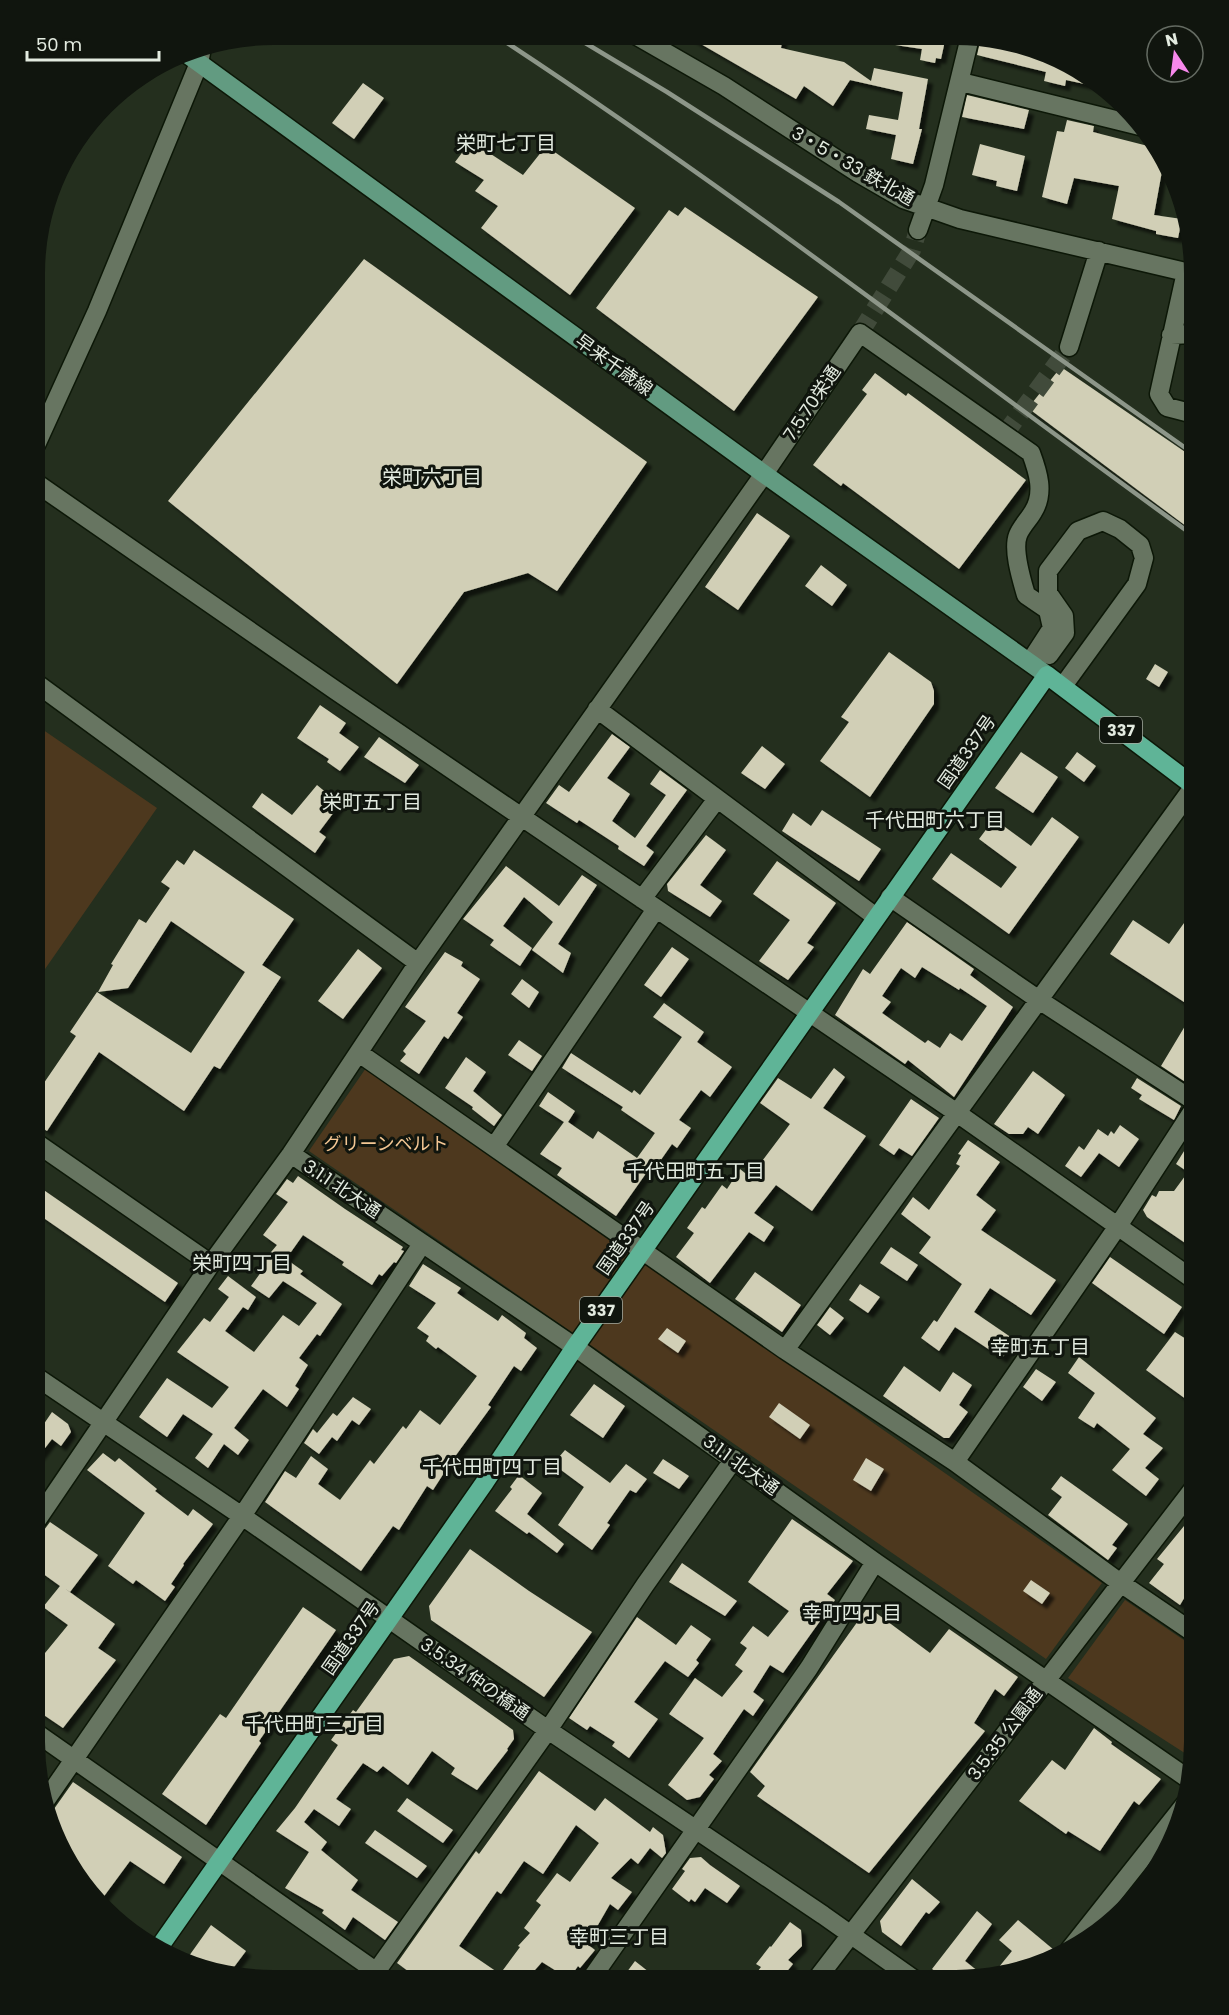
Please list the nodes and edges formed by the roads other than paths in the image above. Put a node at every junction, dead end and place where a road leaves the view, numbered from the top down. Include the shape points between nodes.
1 (667, 45) edge
2 (968, 45) edge
3 (201, 56) edge
4 (960, 82) junction
5 (1127, 123) edge
6 (926, 207) junction
7 (918, 230) tunnel mouth
8 (1099, 251) junction
9 (1184, 272) edge
10 (1184, 293) edge
11 (1184, 334) edge
12 (1171, 335) junction
13 (1069, 346) tunnel mouth
14 (1184, 411) edge
15 (45, 425) edge
16 (764, 474) junction
17 (45, 489) edge
18 (1039, 668) junction
19 (1063, 686) junction
20 (45, 690) edge
21 (597, 709) junction
22 (1184, 778) edge
23 (717, 799) junction
24 (1184, 800) edge
25 (521, 815) junction
26 (890, 897) junction
27 (649, 904) junction
28 (876, 917) junction
29 (418, 963) junction
30 (1039, 1000) junction
31 (808, 1014) junction
32 (359, 1053) junction
33 (1184, 1094) edge
34 (957, 1113) junction
35 (1184, 1124) edge
36 (494, 1147) junction
37 (45, 1149) edge
38 (291, 1154) junction
39 (1118, 1226) junction
40 (422, 1244) junction
41 (643, 1251) junction
42 (211, 1264) junction
43 (1184, 1273) edge
44 (575, 1347) junction
45 (786, 1350) junction
46 (45, 1383) edge
47 (103, 1423) junction
48 (734, 1459) junction
49 (955, 1462) junction
50 (1184, 1501) edge
51 (45, 1507) edge
52 (242, 1516) junction
53 (874, 1562) junction
54 (1122, 1584) junction
55 (390, 1619) junction
56 (1184, 1626) edge
57 (1045, 1681) junction
58 (548, 1730) junction
59 (45, 1739) edge
60 (74, 1759) junction
61 (1182, 1774) edge
62 (51, 1793) edge
63 (1168, 1825) edge
64 (697, 1831) junction
65 (219, 1862) junction
66 (1084, 1931) edge
67 (852, 1935) junction
68 (163, 1942) edge
69 (370, 1970) edge
70 (382, 1970) edge
71 (598, 1970) edge
72 (824, 1970) edge
73 (901, 1970) edge

1 - 6 street, 3・5・33 鉄北通 via 858,173 903,199
2 - 4 street
3 - 15 street via 97,311
3 - 16 main road, 早来千歳線
4 - 5 street
4 - 6 street
6 - 7 street
6 - 8 street, 3・5・33 鉄北通 via 960,219
8 - 9 street, 3・5・33 鉄北通
8 - 13 street
10 - 12 street
11 - 12 street
12 - 14 street via 1159,394 1167,407
16 - 18 main road, 早来千歳線
16 - 18 street, 7.5.70栄通 via 860,333 1031,453 1040,493 1016,544 1026,595 1048,609 1053,628
16 - 21 street, 7.5.70栄通
17 - 25 street
18 - 19 highway, 337
18 - 19 street via 1065,633 1064,616 1048,593 1048,571 1078,531 1103,520 1140,545 1144,558 1137,584
18 - 26 highway, 国道337号 / 337
19 - 22 highway, 337
20 - 29 street
21 - 23 street
21 - 25 street, 7.5.70栄通
23 - 27 street
23 - 28 street
24 - 30 street
25 - 27 street
25 - 29 street, 7.5.70栄通
26 - 28 highway, 国道337号 / 337
26 - 30 street
27 - 31 street
27 - 36 street
28 - 31 highway, 国道337号 / 337
29 - 32 street, 7.5.70栄通
30 - 33 street
30 - 34 street
31 - 34 street
31 - 41 highway, 国道337号 / 337
32 - 36 street
32 - 38 street, 7.5.70栄通
34 - 39 street
34 - 45 street
35 - 39 street
36 - 41 street
37 - 42 street
38 - 40 street, 3.1.1 北大通
38 - 42 street, 7.5.70栄通
39 - 43 street
39 - 49 street
40 - 44 street, 3.1.1 北大通
40 - 52 street
41 - 44 highway, 国道337号 / 337
41 - 45 street
42 - 47 street, 7.5.70栄通
44 - 48 street, 3.1.1 北大通
44 - 55 highway, 国道337号 / 337
45 - 49 street
46 - 47 street, 3.5.34 仲の橋通
47 - 51 street, 7.5.70栄通
47 - 52 street, 3.5.34 仲の橋通
48 - 53 street, 3.1.1 北大通
48 - 58 street
49 - 54 street
50 - 54 street, 3.5.35 公園通
52 - 55 street, 3.5.34 仲の橋通
52 - 60 street
53 - 57 street, 3.1.1 北大通
53 - 64 street via 809,1668
54 - 56 street
54 - 57 street, 3.5.35 公園通
55 - 58 street, 3.5.34 仲の橋通
55 - 65 highway, 国道337号 / 337
57 - 61 street, 3.1.1 北大通
57 - 67 street, 3.5.35 公園通
58 - 64 street, 3.5.34 仲の橋通
58 - 70 street
59 - 60 street
60 - 62 street
60 - 65 street
63 - 66 street
64 - 67 street, 3.5.34 仲の橋通
64 - 71 street
65 - 68 highway, 国道337号 / 337
65 - 69 street
67 - 72 street, 3.5.35 公園通
67 - 73 street, 3.5.34 仲の橋通

